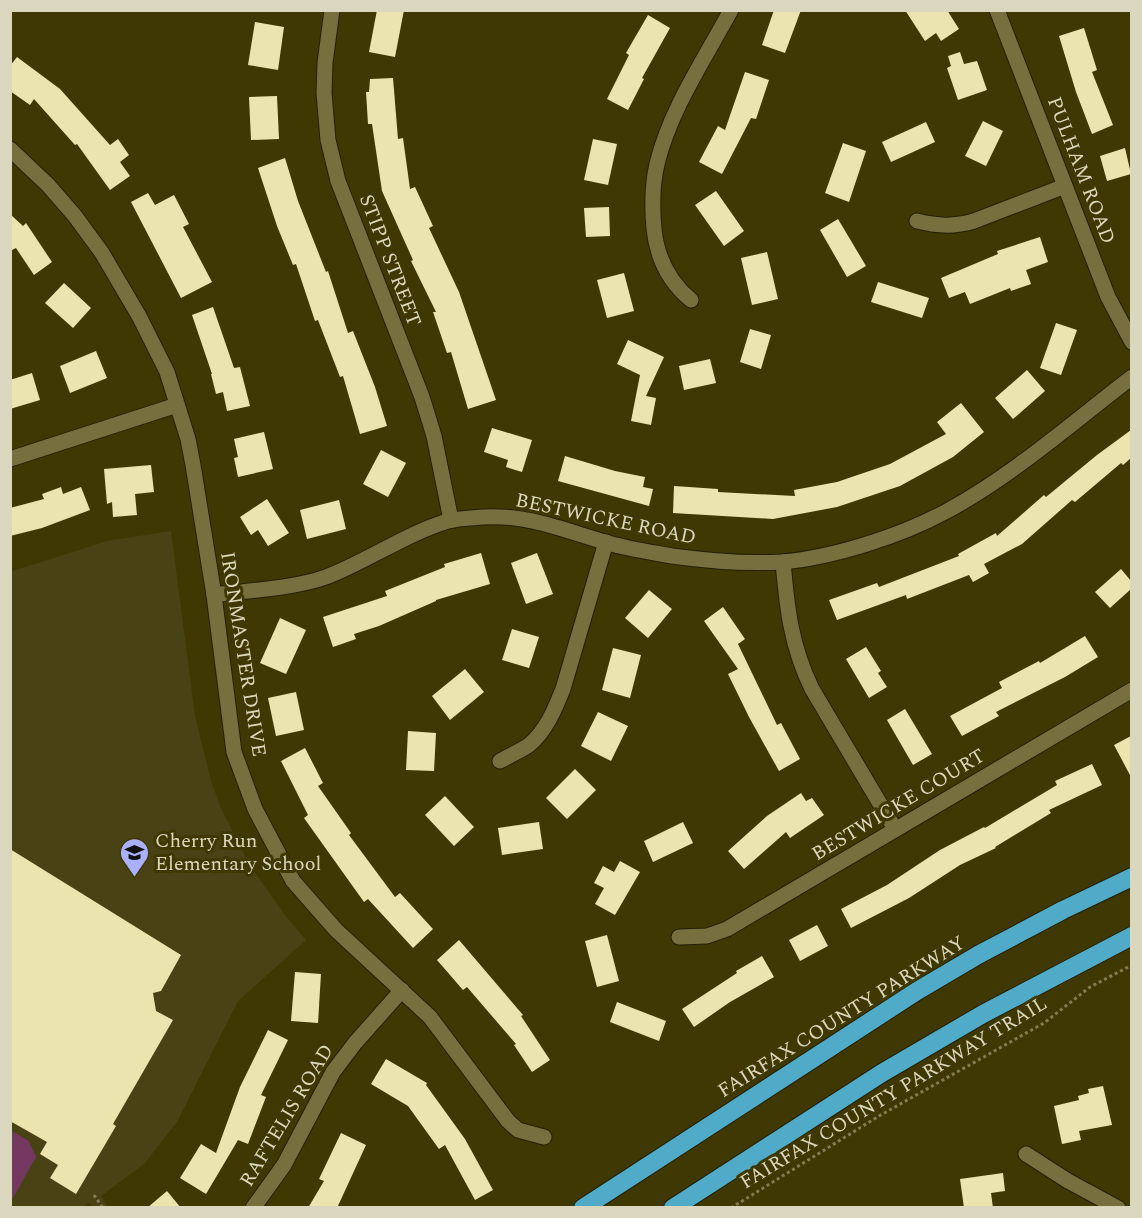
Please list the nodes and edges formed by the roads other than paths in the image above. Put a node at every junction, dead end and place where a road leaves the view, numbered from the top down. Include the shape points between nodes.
1 (332, 10) edge
2 (731, 10) edge
3 (997, 10) edge
4 (10, 149) edge
5 (1065, 186) junction
6 (917, 221) dead end
7 (691, 300) dead end
8 (1131, 342) edge
9 (1131, 377) edge
10 (177, 405) junction
11 (10, 459) edge
12 (451, 520) junction
13 (606, 542) junction
14 (783, 562) junction
15 (214, 595) junction
16 (1131, 690) edge
17 (500, 761) dead end
18 (895, 829) junction
19 (1131, 877) edge
20 (1131, 936) edge
21 (680, 937) dead end
22 (402, 990) junction
23 (544, 1137) dead end
24 (1026, 1154) dead end
25 (253, 1208) edge
26 (583, 1208) edge
27 (673, 1208) edge
28 (1118, 1208) edge

1 - 12 street, STIPP STREET via 324,93 328,140 338,181 422,397
2 - 7 street via 669,129 653,186 652,210 661,259 679,290
3 - 5 street, PULHAM ROAD
4 - 10 street, IRONMASTER DRIVE via 48,184 102,253 167,372
5 - 6 street via 959,225
5 - 8 street, PULHAM ROAD via 1108,297
9 - 14 street, BESTWICKE ROAD via 1001,477 947,511 871,543
10 - 11 street
10 - 15 street, IRONMASTER DRIVE via 193,465
12 - 13 street, BESTWICKE ROAD via 530,519
12 - 15 street, BESTWICKE ROAD via 323,578
13 - 14 street, BESTWICKE ROAD via 694,559
13 - 17 street via 555,709 529,744
14 - 18 street via 791,635 802,668
15 - 22 street, IRONMASTER DRIVE via 234,752 255,808 293,881 336,930
16 - 18 street, BESTWICKE COURT
18 - 21 street, BESTWICKE COURT via 727,929 707,936
19 - 26 highway, FAIRFAX COUNTY PARKWAY via 917,990
20 - 27 highway via 983,1014 882,1073
22 - 23 street, IRONMASTER DRIVE via 442,1031 508,1121 518,1130
22 - 25 street, RAFTELIS ROAD via 333,1072 284,1165
24 - 28 street

